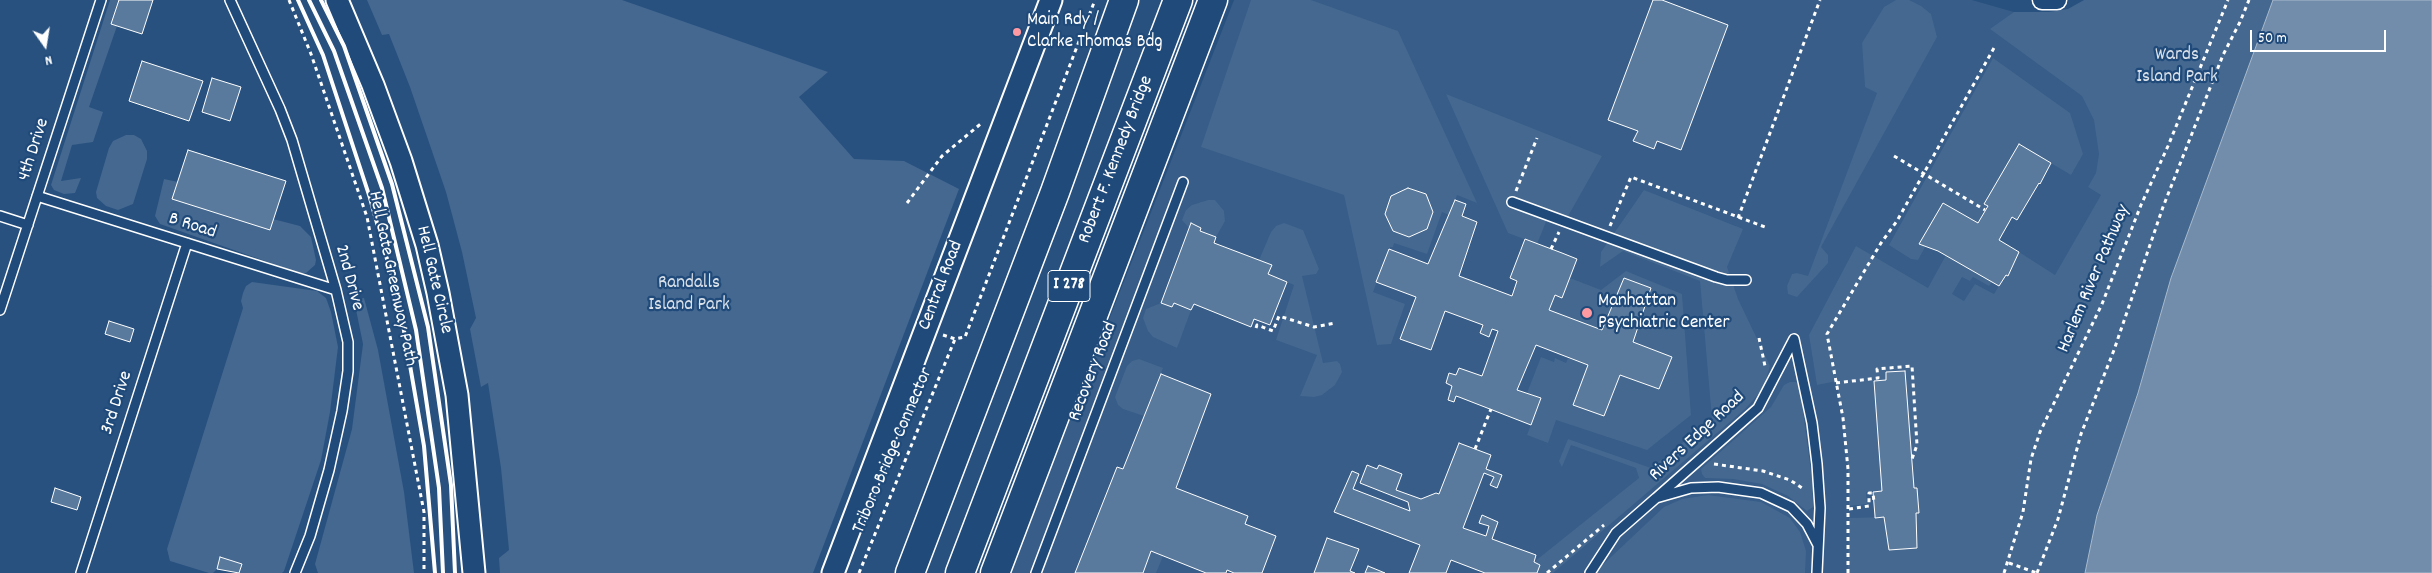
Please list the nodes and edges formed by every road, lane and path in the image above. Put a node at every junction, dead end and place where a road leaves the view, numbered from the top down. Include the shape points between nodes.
1 (101, 0) edge
2 (230, 0) edge
3 (289, 0) edge
4 (338, 0) edge
5 (1051, 0) edge
6 (1095, 0) edge
7 (1124, 0) edge
8 (1178, 0) edge
9 (1213, 0) edge
10 (1820, 0) edge
11 (2042, 0) edge
12 (2057, 0) edge
13 (2228, 0) edge
14 (2249, 0) edge
15 (1994, 48) dead end
16 (989, 117) dead end
17 (1537, 138) dead end
18 (1894, 156) dead end
19 (1923, 174) junction
20 (1183, 182) dead end
21 (37, 196) junction
22 (1513, 201) joint
23 (907, 203) dead end
24 (1985, 210) dead end
25 (0, 216) edge
26 (1738, 218) junction
27 (1565, 222) junction
28 (28, 224) junction
29 (1765, 228) dead end
30 (1608, 232) dead end
31 (187, 243) junction
32 (1551, 249) dead end
33 (1746, 280) dead end
34 (336, 290) junction
35 (0, 310) edge
36 (1335, 323) dead end
37 (926, 328) junction
38 (1256, 328) dead end
39 (1759, 338) dead end
40 (955, 340) junction
41 (1763, 372) dead end
42 (1836, 383) junction
43 (1914, 393) junction
44 (1907, 394) dead end
45 (1491, 409) dead end
46 (1475, 449) dead end
47 (1912, 459) dead end
48 (1696, 462) junction
49 (1656, 498) junction
50 (1819, 498) junction
51 (1874, 502) dead end
52 (1849, 509) junction
53 (1608, 522) dead end
54 (1818, 545) junction
55 (2009, 563) junction
56 (81, 573) edge
57 (295, 573) edge
58 (424, 573) edge
59 (474, 573) edge
60 (833, 573) edge
61 (859, 573) edge
62 (910, 573) edge
63 (960, 573) edge
64 (995, 573) edge
65 (1036, 573) edge
66 (1547, 573) edge
67 (1590, 573) edge
68 (1817, 573) edge
69 (1848, 573) edge
70 (2004, 573) edge
71 (2037, 573) edge

1 - 21 lane, 4th Drive
2 - 34 lane, 2nd Drive via 292,140
3 - 58 path, Hell Gate Greenway Path via 367,217 424,512
4 - 59 street, Hell Gate Circle via 374,85 401,161 436,283 457,395
5 - 37 street, Central Road
6 - 40 path via 965,337
7 - 62 highway, I 278 via 1056,192
8 - 63 highway, Robert F. Kennedy Bridge / I 278
9 - 64 highway
10 - 26 path
11 - 12 street
13 - 55 path, Harlem River Pathway via 2102,304 2040,432 2031,458
14 - 71 path via 2223,55 2163,207 2081,434 2058,518
15 - 19 path
16 - 23 path via 942,156
17 - 22 path
18 - 19 path
19 - 24 path
19 - 42 path via 1827,334
20 - 65 lane, Recovery Road
21 - 28 lane, 4th Drive
21 - 31 lane, B Road
22 - 27 lane
25 - 28 lane
26 - 29 path
26 - 30 path via 1631,177
27 - 32 path
27 - 33 lane via 1716,277
28 - 35 lane, 4th Drive
31 - 34 lane, B Road
31 - 56 lane, 3rd Drive
34 - 57 lane, 2nd Drive via 348,342 348,371 329,470 310,536
36 - 38 path via 1314,327 1279,316 1273,331 1257,325
37 - 40 path
37 - 60 street, Central Road
39 - 41 path via 1765,365
40 - 61 path, Triboro Bridge Connector
42 - 43 path via 1878,378 1877,369 1912,366
42 - 52 path via 1848,469
43 - 44 path
43 - 47 path via 1917,446
45 - 46 path
48 - 49 lane, Rivers Edge Road
48 - 50 path via 1763,471 1790,480
48 - 50 lane, Rivers Edge Road via 1758,408 1794,339 1812,423
49 - 54 lane, Rivers Edge Road via 1690,488 1718,487 1761,493 1791,507 1807,524
49 - 67 lane via 1616,534
50 - 54 lane, Rivers Edge Road
51 - 52 path via 1873,493 1868,493 1869,506
52 - 69 path
53 - 66 path
54 - 68 lane, Rivers Edge Road
55 - 70 path, Harlem River Pathway
55 - 71 path

